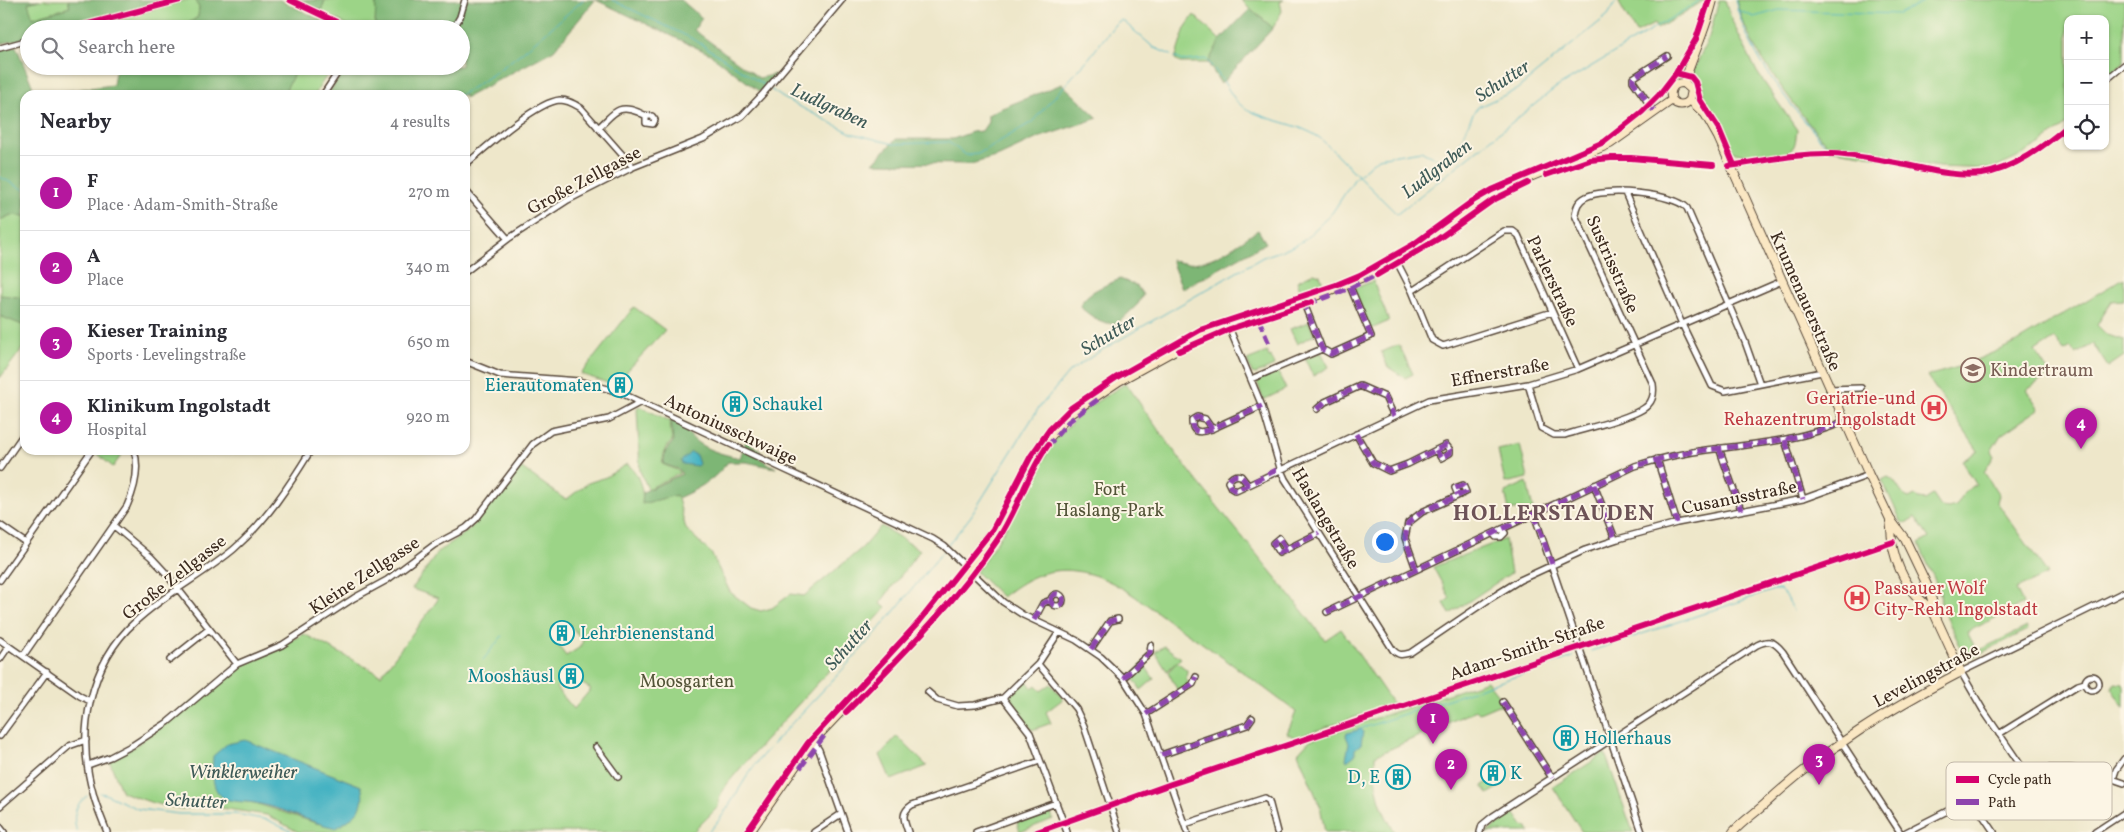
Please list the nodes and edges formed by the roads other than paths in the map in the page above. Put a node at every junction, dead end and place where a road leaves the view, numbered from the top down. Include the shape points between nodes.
1 (180, 0) edge
2 (290, 0) edge
3 (465, 0) edge
4 (842, 0) edge
5 (1713, 0) edge
6 (104, 20) edge
7 (332, 20) edge
8 (458, 20) edge
9 (20, 42) edge
10 (0, 48) edge
11 (1667, 56) dead end
12 (2124, 65) edge
13 (336, 75) edge
14 (2109, 78) edge
15 (1684, 83) junction
16 (326, 90) edge
17 (1672, 100) junction
18 (1690, 100) junction
19 (1654, 112) junction
20 (646, 117) dead end
21 (598, 128) junction
22 (2064, 129) edge
23 (470, 161) edge
24 (1730, 166) junction
25 (633, 167) junction
26 (1625, 193) junction
27 (470, 196) edge
28 (508, 240) junction
29 (1396, 260) junction
30 (470, 268) edge
31 (1782, 281) junction
32 (1349, 284) junction
33 (1412, 291) junction
34 (1303, 301) junction
35 (1729, 304) junction
36 (1552, 312) junction
37 (1682, 324) junction
38 (1228, 325) junction
39 (1634, 345) junction
40 (1322, 349) junction
41 (470, 363) edge
42 (1578, 369) junction
43 (1822, 372) junction
44 (1251, 379) junction
45 (1528, 384) junction
46 (1760, 384) junction
47 (1862, 388) dead end
48 (1829, 389) junction
49 (641, 402) junction
50 (1262, 406) junction
51 (1317, 409) dead end
52 (1394, 416) junction
53 (1845, 422) junction
54 (1212, 429) dead end
55 (1356, 434) junction
56 (20, 439) edge
57 (1785, 440) junction
58 (1719, 448) junction
59 (1436, 450) dead end
60 (88, 455) edge
61 (134, 455) edge
62 (308, 455) edge
63 (1656, 459) junction
64 (0, 468) edge
65 (1280, 468) junction
66 (1869, 475) junction
67 (1248, 485) dead end
68 (1594, 485) junction
69 (1458, 495) dead end
70 (1804, 499) junction
71 (1741, 510) junction
72 (1534, 514) junction
73 (1890, 519) junction
74 (1677, 523) junction
75 (0, 525) edge
76 (114, 526) junction
77 (1319, 533) junction
78 (1615, 539) junction
79 (1905, 539) junction
80 (1893, 542) junction
81 (26, 543) junction
82 (1286, 548) dead end
83 (1552, 564) junction
84 (1416, 569) junction
85 (968, 570) junction
86 (0, 580) edge
87 (178, 588) junction
88 (2124, 592) edge
89 (1930, 593) junction
90 (1359, 596) junction
91 (1919, 599) junction
92 (1051, 600) dead end
93 (1933, 611) junction
94 (1327, 612) dead end
95 (1118, 619) dead end
96 (1034, 620) junction
97 (209, 629) junction
98 (1058, 632) junction
99 (0, 640) edge
100 (1151, 645) dead end
101 (9, 646) junction
102 (1580, 646) junction
103 (1091, 649) junction
104 (1402, 655) joint
105 (23, 656) junction
106 (0, 659) edge
107 (170, 660) dead end
108 (237, 664) junction
109 (1038, 664) junction
110 (47, 672) junction
111 (1961, 672) junction
112 (1196, 677) dead end
113 (1123, 678) junction
114 (2085, 683) dead end
115 (928, 692) dead end
116 (1003, 698) junction
117 (90, 700) junction
118 (1503, 702) dead end
119 (1146, 714) junction
120 (1252, 718) dead end
121 (1999, 734) junction
122 (0, 736) edge
123 (86, 740) junction
124 (1612, 740) junction
125 (813, 741) junction
126 (1841, 742) junction
127 (596, 747) dead end
128 (1161, 754) junction
129 (2124, 759) edge
130 (1040, 761) junction
131 (2019, 762) edge
132 (88, 764) junction
133 (618, 777) dead end
134 (1552, 778) junction
135 (2113, 779) joint
136 (1171, 784) junction
137 (2124, 784) edge
138 (1056, 802) junction
139 (1109, 805) junction
140 (0, 806) edge
141 (1758, 810) junction
142 (1946, 811) edge
143 (840, 814) junction
144 (2124, 814) edge
145 (1986, 820) edge
146 (1063, 822) junction
147 (1184, 824) junction
148 (0, 828) edge
149 (4, 832) edge
150 (107, 832) edge
151 (750, 832) edge
152 (814, 832) edge
153 (848, 832) edge
154 (908, 832) edge
155 (976, 832) edge
156 (1037, 832) edge
157 (1067, 832) edge
158 (1119, 832) edge
159 (1187, 832) edge
160 (1277, 832) edge
161 (1480, 832) edge
162 (1642, 832) edge
163 (1733, 832) edge
164 (1740, 832) edge
165 (1900, 832) edge
166 (1906, 832) edge
167 (1994, 832) edge
168 (2095, 832) edge

1 - 6 street
2 - 7 street
3 - 8 street
4 - 25 street, Große Zellgasse via 742,116 724,128
5 - 15 street
9 - 10 street
11 - 19 street via 1633,78
12 - 14 street
13 - 16 street
15 - 17 street via 1672,87
15 - 18 street via 1692,90
17 - 18 street via 1680,105
17 - 19 street
18 - 24 street, Krumenauerstraße via 1710,122
19 - 29 street via 1610,144 1493,195
20 - 21 street via 619,109
21 - 23 street via 572,102 552,102 514,126
21 - 25 street
22 - 24 street via 2028,155 1984,174 1950,174 1830,154
24 - 31 street, Krumenauerstraße
25 - 28 street, Große Zellgasse via 568,200
26 - 35 street, Sustrisstraße via 1651,195 1684,205
26 - 37 street
26 - 39 street, Sustrisstraße via 1588,196 1578,204 1575,215
27 - 28 street
28 - 30 street, Große Zellgasse
29 - 32 street
29 - 33 street
31 - 35 street, Effnerstraße
31 - 43 street, Krumenauerstraße
32 - 34 street
32 - 40 street via 1371,336 1331,354
33 - 36 street via 1432,340 1443,346
33 - 36 street, Parlerstraße via 1504,231 1513,231 1518,235
34 - 38 street
34 - 40 street
35 - 37 street, Effnerstraße
35 - 46 street
36 - 42 street, Parlerstraße
37 - 39 street, Effnerstraße
37 - 46 street via 1712,386 1725,391
38 - 44 street, Haslangstraße
38 - 85 street via 1147,364 1070,414 1042,445 1004,520
39 - 42 street, Effnerstraße
39 - 45 street via 1654,390 1650,404 1634,413 1556,435 1541,428
40 - 44 street
41 - 49 street, Antoniusschwaige via 509,377 567,379 606,387
42 - 45 street, Effnerstraße
43 - 46 street
43 - 48 street, Krumenauerstraße
44 - 50 street, Haslangstraße
45 - 52 street, Effnerstraße via 1442,396
47 - 48 street
48 - 53 street, Krumenauerstraße
49 - 85 street, Antoniusschwaige via 890,518 944,546
49 - 108 street, Kleine Zellgasse via 609,419 551,431 533,444 466,528 282,645
50 - 54 street
50 - 65 street, Haslangstraße
51 - 52 street via 1360,386 1385,397
52 - 55 street, Effnerstraße
53 - 57 street
53 - 66 street, Krumenauerstraße
55 - 59 street via 1373,462 1389,471
55 - 65 street, Effnerstraße
56 - 64 street
57 - 58 street
57 - 70 street
58 - 63 street
58 - 71 street
60 - 81 street
61 - 76 street via 136,473 132,494
62 - 87 street, Große Zellgasse via 283,494 247,536
63 - 68 street
63 - 74 street
65 - 67 street, Effnerstraße
65 - 77 street, Haslangstraße
66 - 70 street, Cusanusstraße
66 - 73 street, Krumenauerstraße
68 - 72 street
68 - 78 street
69 - 84 street via 1422,512 1408,523 1405,538
70 - 71 street, Cusanusstraße
71 - 74 street, Cusanusstraße
72 - 83 street
72 - 84 street via 1502,529 1505,533 1501,537 1494,534
73 - 79 street, Krumenauerstraße
73 - 80 street, Krumenauerstraße
74 - 78 street, Cusanusstraße
75 - 81 street
76 - 87 street via 151,557
76 - 105 street
77 - 82 street
77 - 90 street, Haslangstraße
78 - 83 street, Cusanusstraße
79 - 80 street
79 - 89 street, Krumenauerstraße
80 - 91 street, Krumenauerstraße via 1894,552 1910,588
80 - 102 street, Adam-Smith-Straße
81 - 86 street
83 - 102 street
83 - 104 street, Cusanusstraße via 1490,598 1410,653
84 - 90 street
85 - 96 street, Antoniusschwaige via 1003,602
85 - 125 street via 919,629
87 - 97 street
87 - 117 street, Große Zellgasse via 135,622 118,641 103,665
88 - 111 street, Levelingstraße
89 - 91 street
89 - 93 street, Krumenauerstraße
90 - 94 street
90 - 104 street, Haslangstraße via 1393,650
91 - 93 street, Krumenauerstraße
92 - 96 street via 1043,603
93 - 111 street, Krumenauerstraße
95 - 103 street via 1110,621
96 - 98 street, Antoniusschwaige
97 - 107 street
97 - 108 street
98 - 103 street, Antoniusschwaige
98 - 109 street
99 - 101 street
100 - 113 street via 1150,653
101 - 105 street
101 - 106 street
102 - 124 street
102 - 136 street, Adam-Smith-Straße
103 - 113 street, Antoniusschwaige
105 - 110 street
108 - 132 street, Kleine Zellgasse via 150,734 110,757
109 - 116 street
109 - 139 street via 1076,709
110 - 117 street
110 - 122 street
111 - 121 street
111 - 126 street, Levelingstraße via 1897,706
112 - 119 street via 1193,684
113 - 119 street, Antoniusschwaige
114 - 121 street
115 - 116 street via 937,700 958,706
116 - 130 street via 1030,733
117 - 123 street, Große Zellgasse
118 - 134 street
119 - 128 street, Antoniusschwaige
120 - 128 street via 1247,725
121 - 131 street
123 - 132 street, Große Zellgasse
123 - 140 street via 69,746
124 - 126 street via 1757,645 1771,640 1777,644
124 - 134 street
124 - 162 street
125 - 143 street
125 - 151 street
126 - 141 street, Levelingstraße via 1788,782
126 - 165 street
127 - 133 street
128 - 136 street, Antoniusschwaige
129 - 135 street
130 - 138 street
130 - 154 street via 912,805 903,816
132 - 150 street, Große Zellgasse via 92,792
134 - 161 street via 1488,820
135 - 137 street
136 - 139 street, Adam-Smith-Straße
136 - 147 street, Antoniusschwaige
138 - 146 street
138 - 155 street
139 - 146 street, Adam-Smith-Straße
139 - 158 street
141 - 163 street, Levelingstraße
141 - 164 street, Levelingstraße
142 - 166 street
143 - 152 street
143 - 153 street
144 - 168 street
145 - 167 street
146 - 156 street, Adam-Smith-Straße
146 - 157 street
147 - 159 street, Antoniusschwaige
147 - 160 street via 1265,798 1269,801
148 - 149 street

